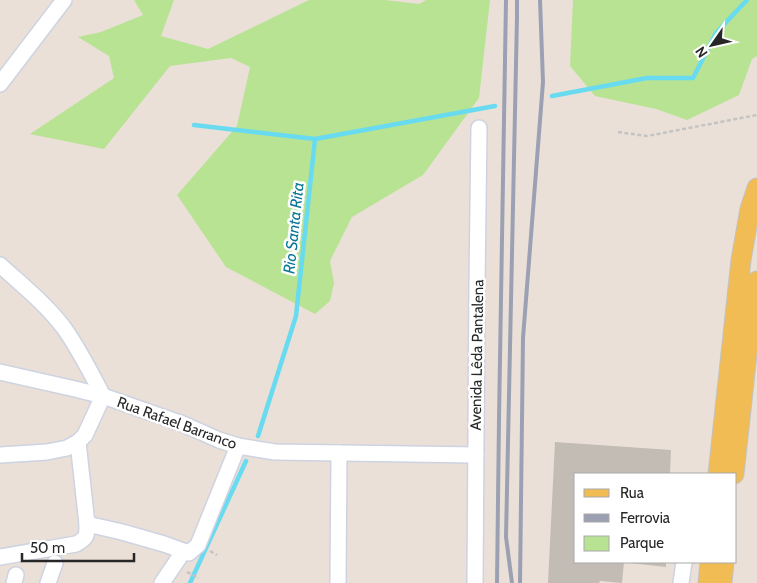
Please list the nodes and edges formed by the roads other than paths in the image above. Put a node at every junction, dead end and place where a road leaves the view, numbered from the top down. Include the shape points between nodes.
1 (64, 0) edge
2 (0, 84) edge
3 (479, 128) dead end
4 (757, 188) edge
5 (0, 265) edge
6 (757, 281) edge
7 (0, 372) edge
8 (103, 396) junction
9 (78, 442) junction
10 (238, 446) junction
11 (339, 453) junction
12 (476, 455) junction
13 (0, 456) edge
14 (718, 473) edge
15 (734, 473) edge
16 (88, 524) junction
17 (183, 552) junction
18 (0, 557) edge
19 (55, 563) dead end
20 (684, 563) edge
21 (710, 563) edge
22 (724, 563) edge
23 (48, 583) edge
24 (162, 583) edge
25 (338, 583) edge
26 (476, 583) edge
27 (681, 583) edge
28 (708, 583) edge
29 (722, 583) edge

1 - 2 street
3 - 12 street, Avenida Lêda Pantalena
4 - 14 main road via 750,209 742,260
5 - 8 street via 64,328
6 - 15 main road
7 - 8 street, Rua Rafael Barranco
8 - 9 street via 85,435
8 - 10 street, Rua Rafael Barranco
9 - 13 street via 47,452
9 - 16 street
10 - 11 street, Rua Rafael Barranco via 275,452
10 - 17 street via 198,545 189,553
11 - 12 street, Rua Rafael Barranco
11 - 25 street
12 - 26 street, Avenida Lêda Pantalena
16 - 17 street
16 - 18 street via 87,535 76,544
17 - 24 street
19 - 23 street
20 - 27 street
21 - 28 main road
22 - 29 main road

